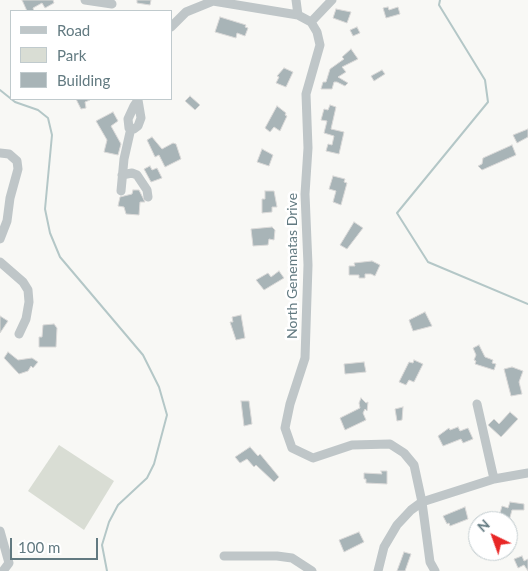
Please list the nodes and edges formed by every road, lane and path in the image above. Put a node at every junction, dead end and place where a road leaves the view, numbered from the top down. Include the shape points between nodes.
1 (85, 0) edge
2 (296, 0) edge
3 (332, 0) edge
4 (113, 5) edge
5 (298, 15) junction
6 (311, 22) junction
7 (172, 26) edge
8 (138, 100) edge
9 (0, 153) edge
10 (122, 175) junction
11 (121, 191) dead end
12 (148, 196) dead end
13 (0, 239) edge
14 (0, 262) edge
15 (19, 334) dead end
16 (477, 404) dead end
17 (527, 475) edge
18 (494, 479) junction
19 (422, 502) junction
20 (0, 531) edge
21 (224, 556) dead end
22 (3, 571) edge
23 (312, 571) edge
24 (378, 571) edge
25 (436, 571) edge

1 - 4 street
2 - 5 street
3 - 6 street
5 - 6 street
5 - 7 street via 213,1 186,12
6 - 19 street, North Genematas Drive via 320,45 306,94 308,265 305,358 285,428 292,448 313,458 352,445 390,444 414,465
8 - 10 street via 128,119 131,128
9 - 13 street via 13,157 18,169
10 - 11 street
10 - 12 street via 135,173
14 - 15 street via 28,290 26,319
16 - 18 street
17 - 18 street
18 - 19 street
19 - 24 street via 397,525 384,547
19 - 25 street, North Genematas Drive via 430,562
20 - 22 street via 9,564
21 - 23 street via 292,558

